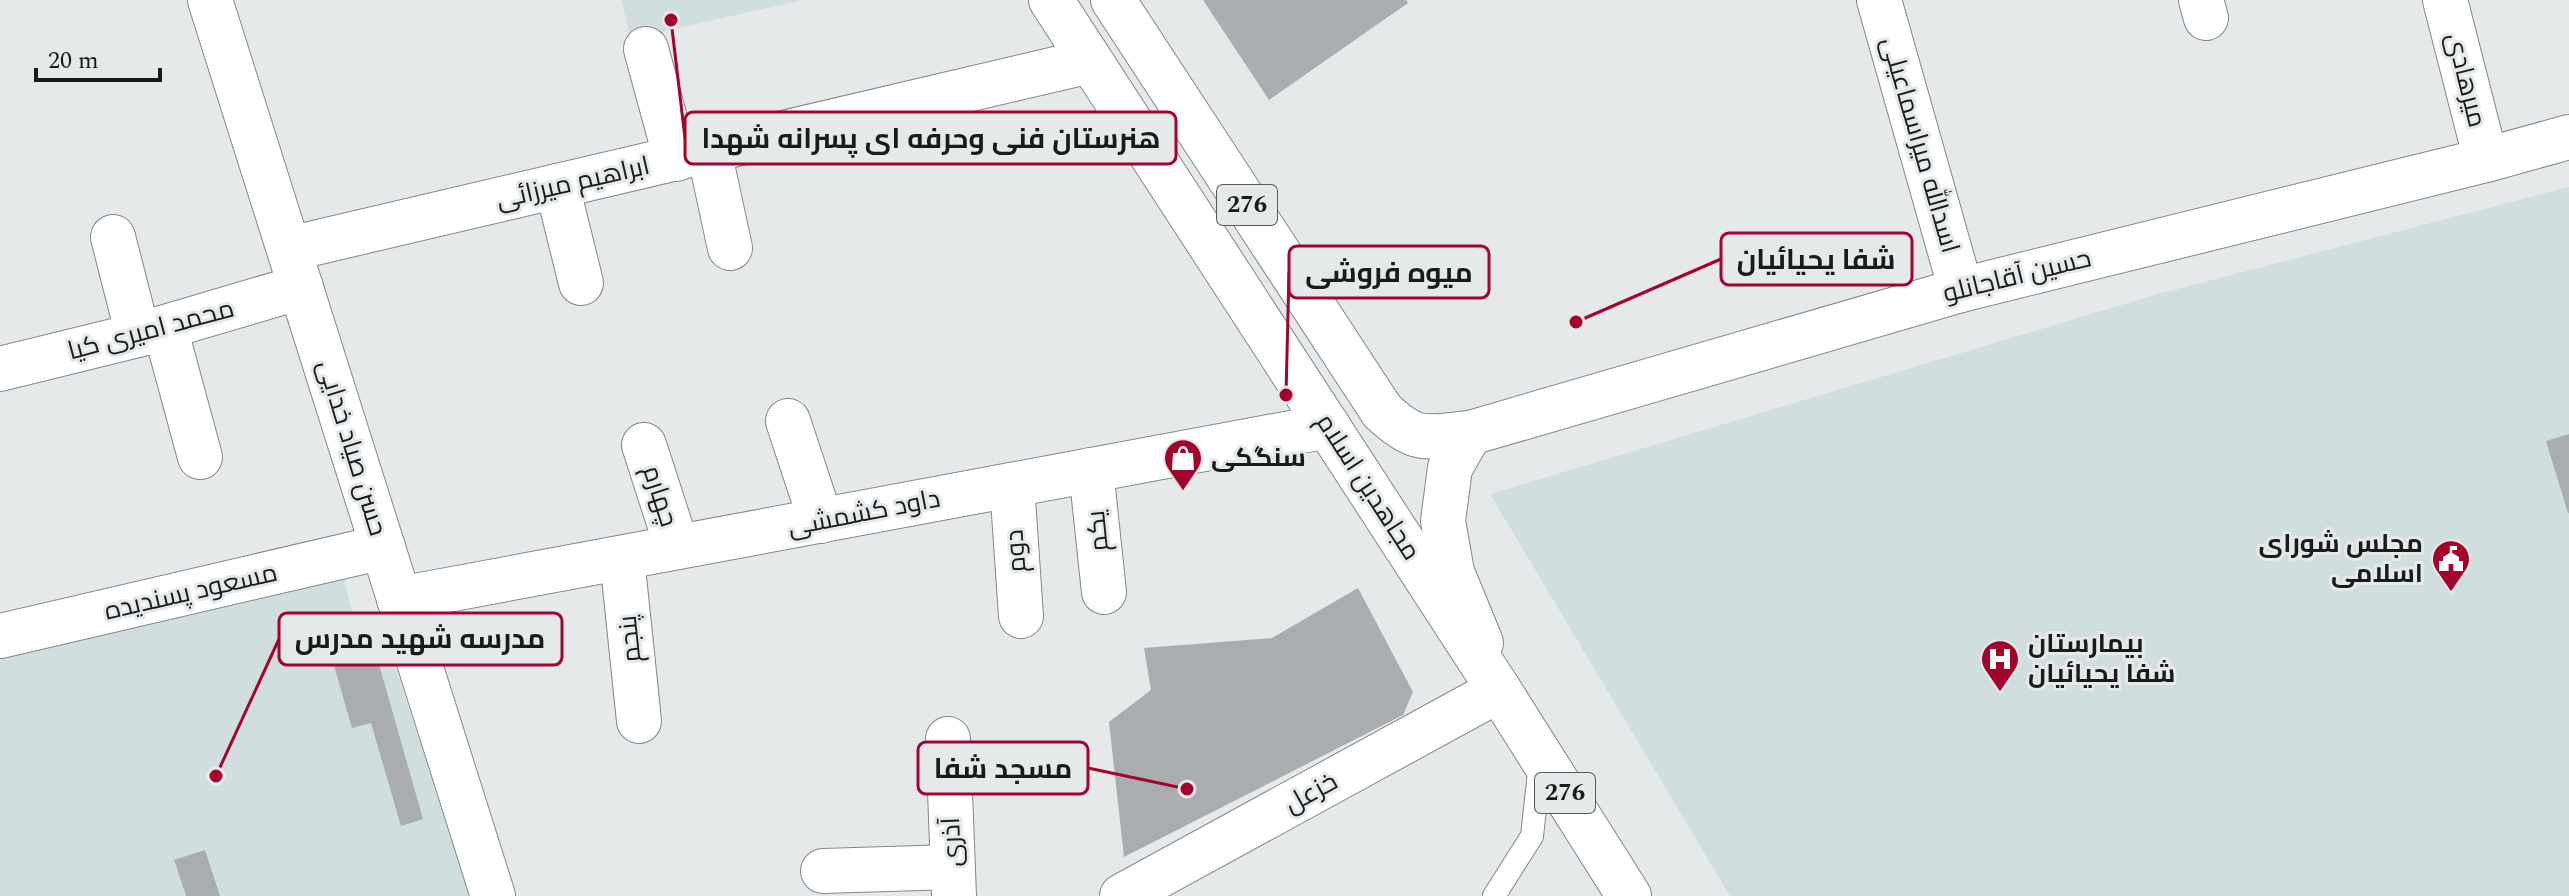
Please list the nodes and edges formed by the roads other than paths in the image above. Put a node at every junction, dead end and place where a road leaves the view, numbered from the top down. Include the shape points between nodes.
1 (210, 0) edge
2 (1051, 0) edge
3 (1113, 0) edge
4 (1879, 0) edge
5 (2445, 0) edge
6 (646, 49) dead end
7 (1090, 61) junction
8 (2569, 137) edge
9 (692, 155) junction
10 (2486, 160) junction
11 (557, 186) junction
12 (113, 237) dead end
13 (730, 248) dead end
14 (295, 268) junction
15 (581, 283) dead end
16 (1961, 290) junction
17 (152, 332) junction
18 (0, 369) edge
19 (1382, 411) joint
20 (788, 421) dead end
21 (1328, 426) junction
22 (1470, 433) junction
23 (644, 445) dead end
24 (200, 457) dead end
25 (1091, 470) junction
26 (1012, 485) junction
27 (821, 521) junction
28 (383, 547) junction
29 (677, 547) junction
30 (622, 558) junction
31 (1104, 592) dead end
32 (399, 599) junction
33 (1021, 616) dead end
34 (0, 636) edge
35 (1499, 690) junction
36 (639, 721) dead end
37 (948, 739) dead end
38 (1541, 754) junction
39 (823, 871) dead end
40 (953, 881) edge
41 (493, 896) edge
42 (1122, 896) edge
43 (1494, 896) edge
44 (1629, 896) edge

1 - 14 street, حسن صیاد خدایی
2 - 7 street, مجاهدین اسلام / 276
3 - 19 street, مجاهدین اسلام / 276
4 - 16 street, اسدالله میراسماعیلی
5 - 10 street, میرهادی
6 - 9 street
7 - 9 street, ابراهیم میرزائی
7 - 21 street, مجاهدین اسلام / 276
8 - 10 street, حسین آقاجانلو
9 - 11 street, ابراهیم میرزائی
9 - 13 street
10 - 16 street, حسین آقاجانلو
11 - 14 street, ابراهیم میرزائی
11 - 15 street
12 - 17 street
14 - 17 street, محمد امیری کیا
14 - 28 street, حسن صیاد خدایی
16 - 22 street, حسین آقاجانلو
17 - 18 street, محمد امیری کیا
17 - 24 street
19 - 22 street, حسین آقاجانلو via 1401,429 1422,438
20 - 27 street
21 - 25 street, داود کشمشی
21 - 35 street, مجاهدین اسلام / 276
22 - 35 street via 1450,468 1443,521 1452,572
23 - 29 street, چهارم
25 - 26 street, داود کشمشی
25 - 31 street, یکم
26 - 27 street, داود کشمشی
26 - 33 street, دوم
27 - 29 street, داود کشمشی
28 - 32 street, حسن صیاد خدایی
28 - 34 street, مسعود پسندیده
29 - 30 street, داود کشمشی
30 - 32 street, داود کشمشی
30 - 36 street, پنجم
32 - 41 street, حسن صیاد خدایی
35 - 38 street, مجاهدین اسلام / 276
35 - 42 street, خزعل
37 - 40 street, آذری
38 - 43 lane via 1532,836
38 - 44 street, مجاهدین اسلام / 276
39 - 40 street

